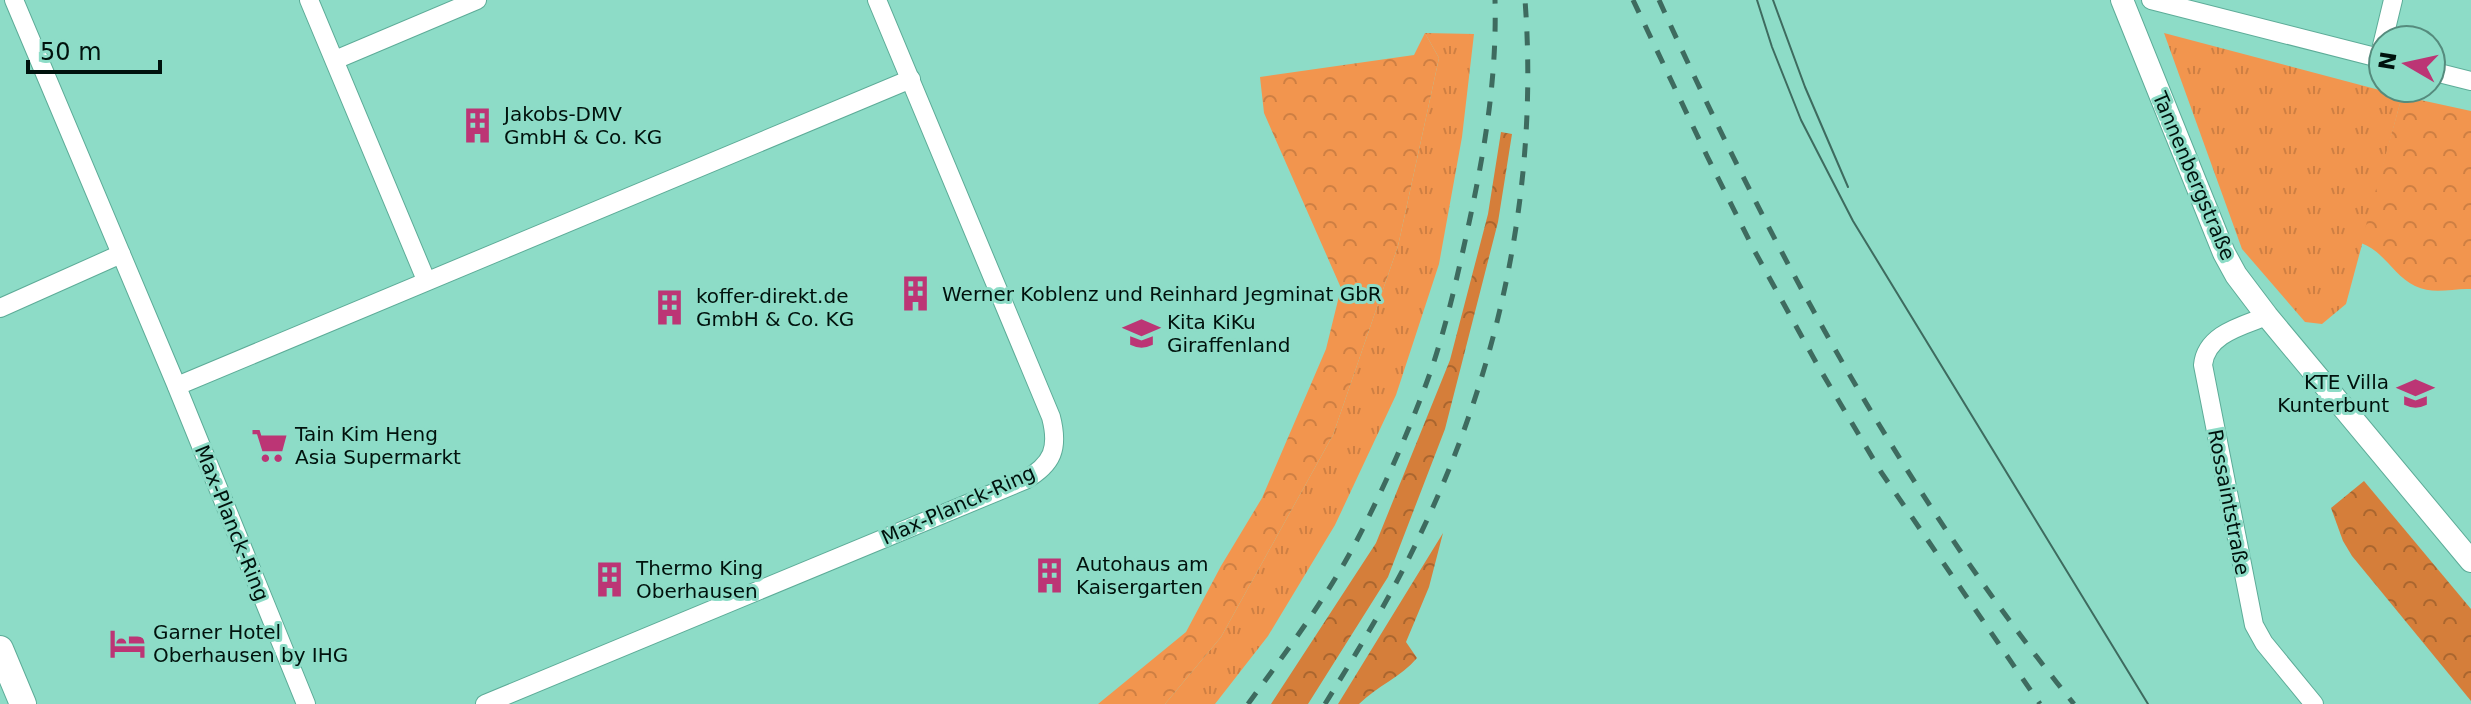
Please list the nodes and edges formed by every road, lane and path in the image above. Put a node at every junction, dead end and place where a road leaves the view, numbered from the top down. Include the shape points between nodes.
1 (14, 0) edge
2 (309, 0) edge
3 (477, 0) edge
4 (877, 0) edge
5 (2122, 0) edge
6 (2151, 0) edge
7 (2393, 0) edge
8 (2388, 24) edge
9 (2367, 54) edge
10 (335, 60) junction
11 (2447, 75) edge
12 (911, 79) junction
13 (2471, 81) edge
14 (121, 254) junction
15 (426, 280) junction
16 (0, 308) edge
17 (2267, 316) junction
18 (177, 386) junction
19 (2471, 561) edge
20 (0, 649) edge
21 (23, 704) edge
22 (306, 704) edge
23 (485, 704) edge
24 (2314, 704) edge

1 - 14 street, Max-Planck-Ring
2 - 10 street
3 - 10 street
4 - 12 street, Max-Planck-Ring
5 - 17 street, Tannenbergstraße via 2224,253
6 - 9 street
7 - 8 street
10 - 15 street
11 - 13 street
12 - 15 street
12 - 23 street, Max-Planck-Ring via 1051,417 1054,447 1049,461 1025,480
14 - 16 street
14 - 18 street, Max-Planck-Ring
15 - 18 street
17 - 19 street, Tannenbergstraße
17 - 24 street, Rossaintstraße via 2214,340 2203,365 2254,625
18 - 22 street, Max-Planck-Ring
20 - 21 main road

